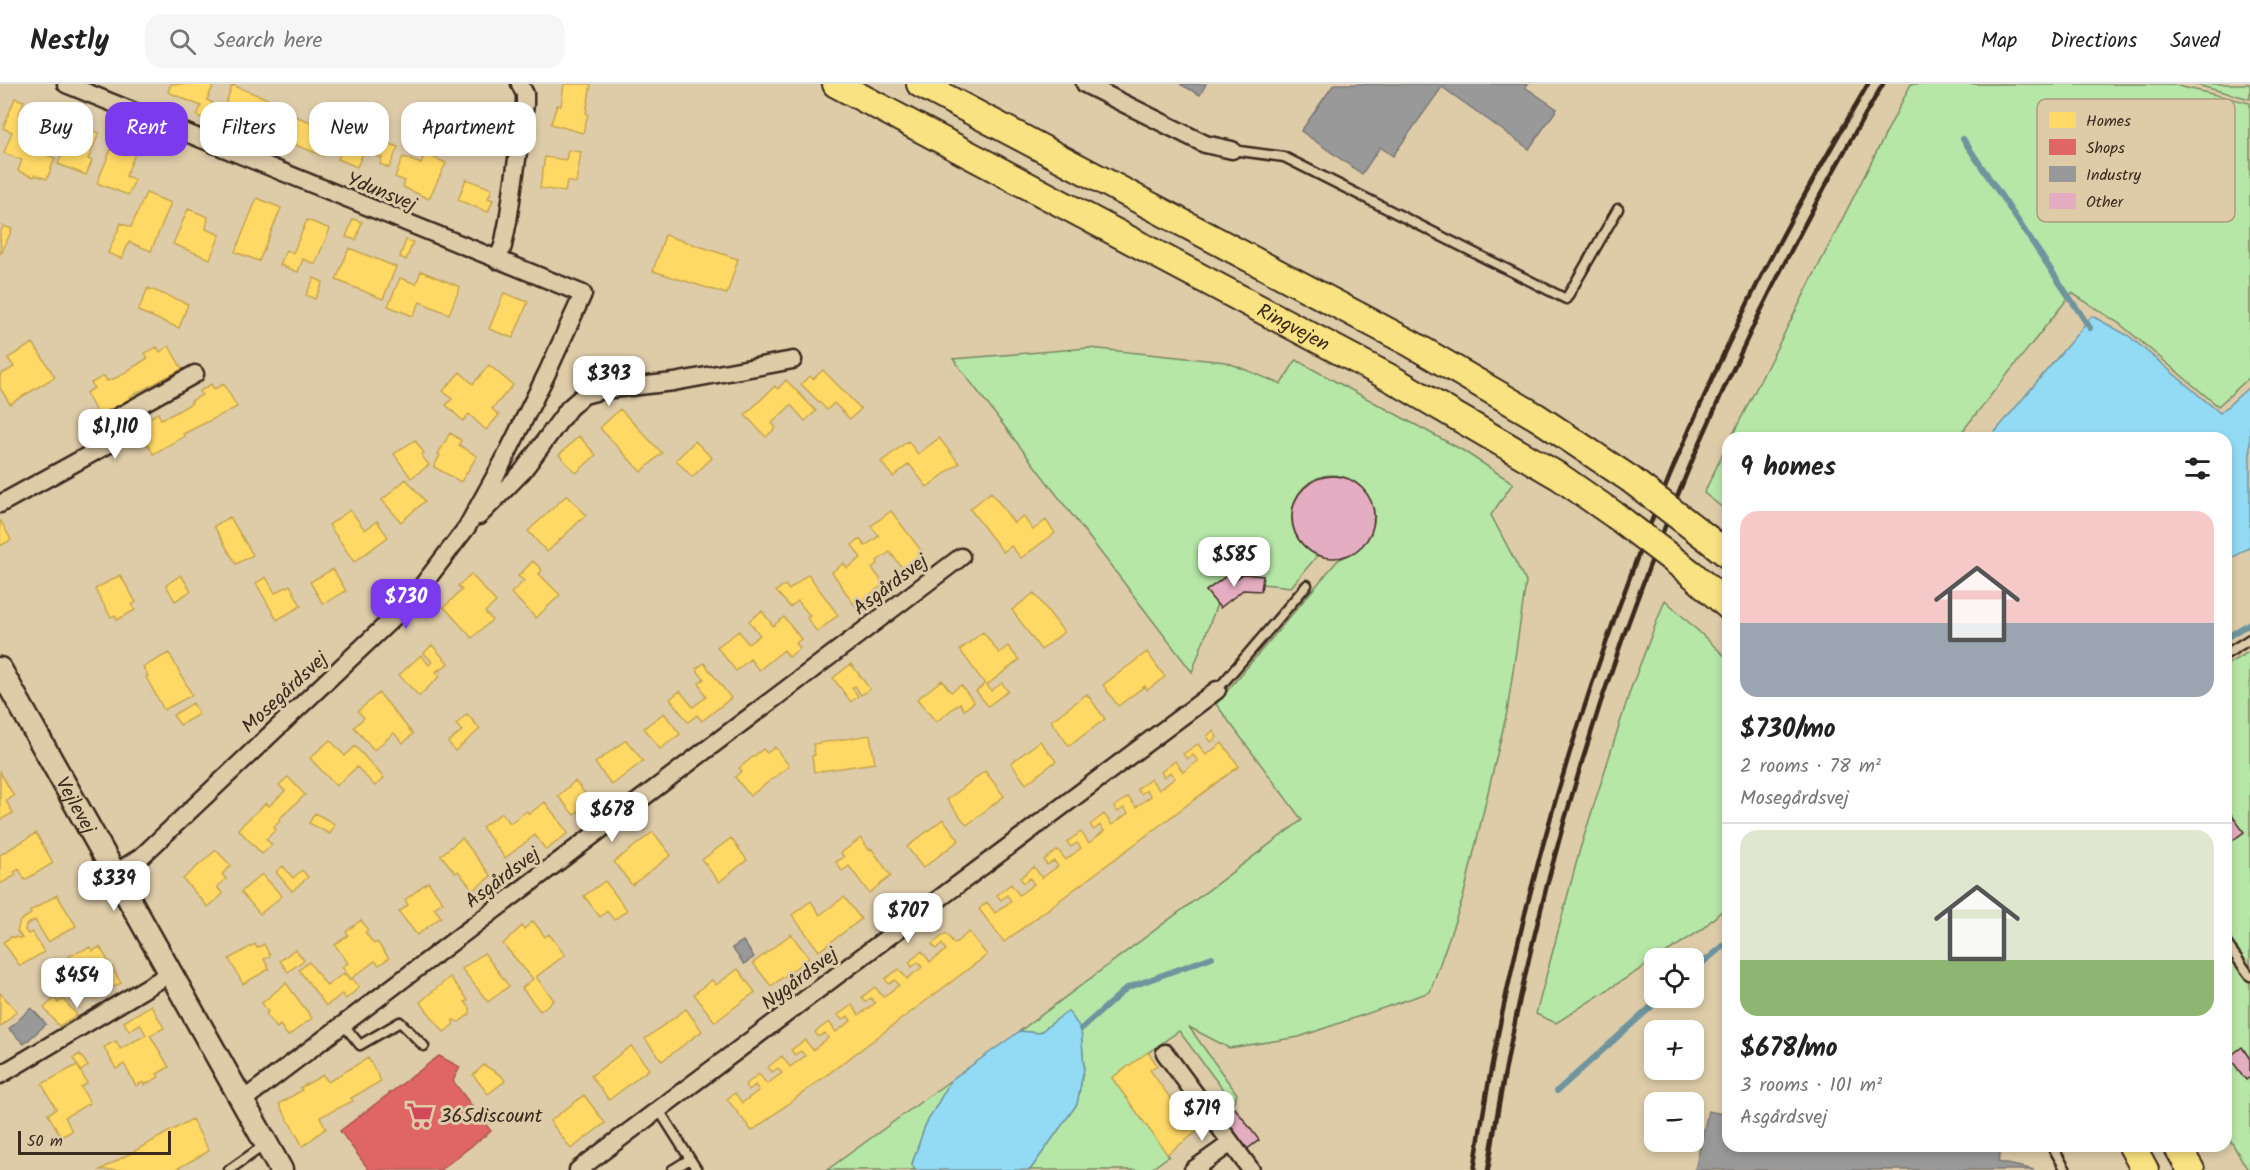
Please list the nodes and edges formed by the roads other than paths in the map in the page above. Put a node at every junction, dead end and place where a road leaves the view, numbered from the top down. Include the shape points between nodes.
1 (66, 84) edge
2 (520, 84) edge
3 (836, 84) edge
4 (920, 84) edge
5 (1085, 84) edge
6 (1232, 150) joint
7 (1618, 208) dead end
8 (497, 260) junction
9 (583, 294) joint
10 (793, 360) dead end
11 (195, 374) dead end
12 (0, 504) edge
13 (467, 526) junction
14 (1722, 550) edge
15 (961, 557) dead end
16 (1307, 585) dead end
17 (1722, 601) edge
18 (2250, 639) edge
19 (2232, 650) edge
20 (0, 669) edge
21 (1217, 690) joint
22 (6, 692) edge
23 (115, 873) junction
24 (2232, 951) edge
25 (171, 973) junction
26 (2250, 976) edge
27 (342, 1024) junction
28 (424, 1046) dead end
29 (1166, 1053) dead end
30 (0, 1075) edge
31 (242, 1101) junction
32 (659, 1110) junction
33 (1231, 1143) junction
34 (266, 1144) junction
35 (2056, 1152) edge
36 (2135, 1152) edge
37 (2180, 1152) edge
38 (690, 1159) junction
39 (229, 1170) edge
40 (281, 1170) edge
41 (578, 1170) edge
42 (672, 1170) edge
43 (697, 1170) edge
44 (1193, 1170) edge
45 (1251, 1170) edge
46 (2066, 1170) edge
47 (2145, 1170) edge
48 (2191, 1170) edge

1 - 8 street, Ydunsvej
2 - 8 street via 525,104 508,221
3 - 17 main road, Ringvejen, bridge via 1394,380 1560,477
4 - 14 main road, Ringvejen, bridge via 1410,343 1537,417 1630,479
5 - 6 street via 1205,144
6 - 7 lane via 1284,157 1566,299
8 - 9 street, Ydunsvej
9 - 13 street, Mosegårdsvej via 548,374
10 - 13 street, Mosegårdsvej via 584,395 569,408 522,472
11 - 12 street via 107,423 110,444
13 - 23 street, Mosegårdsvej via 409,603 141,857
15 - 27 street, Asgårdsvej
16 - 21 lane
18 - 19 lane
20 - 22 street, Vejlevej
21 - 32 street, Nygårdsvej
22 - 23 street, Vejlevej
23 - 25 street, Vejlevej
24 - 26 lane
25 - 30 street
25 - 31 street, Vejlevej
27 - 28 lane via 360,1046 400,1022
27 - 31 street, Asgårdsvej
29 - 33 street
31 - 34 street, Vejlevej
32 - 38 lane
32 - 41 street, Nygårdsvej
33 - 44 street
33 - 45 street
34 - 39 lane
34 - 40 street, Vejlevej
35 - 46 lane
36 - 47 main road
37 - 48 main road
38 - 42 lane
38 - 43 lane

